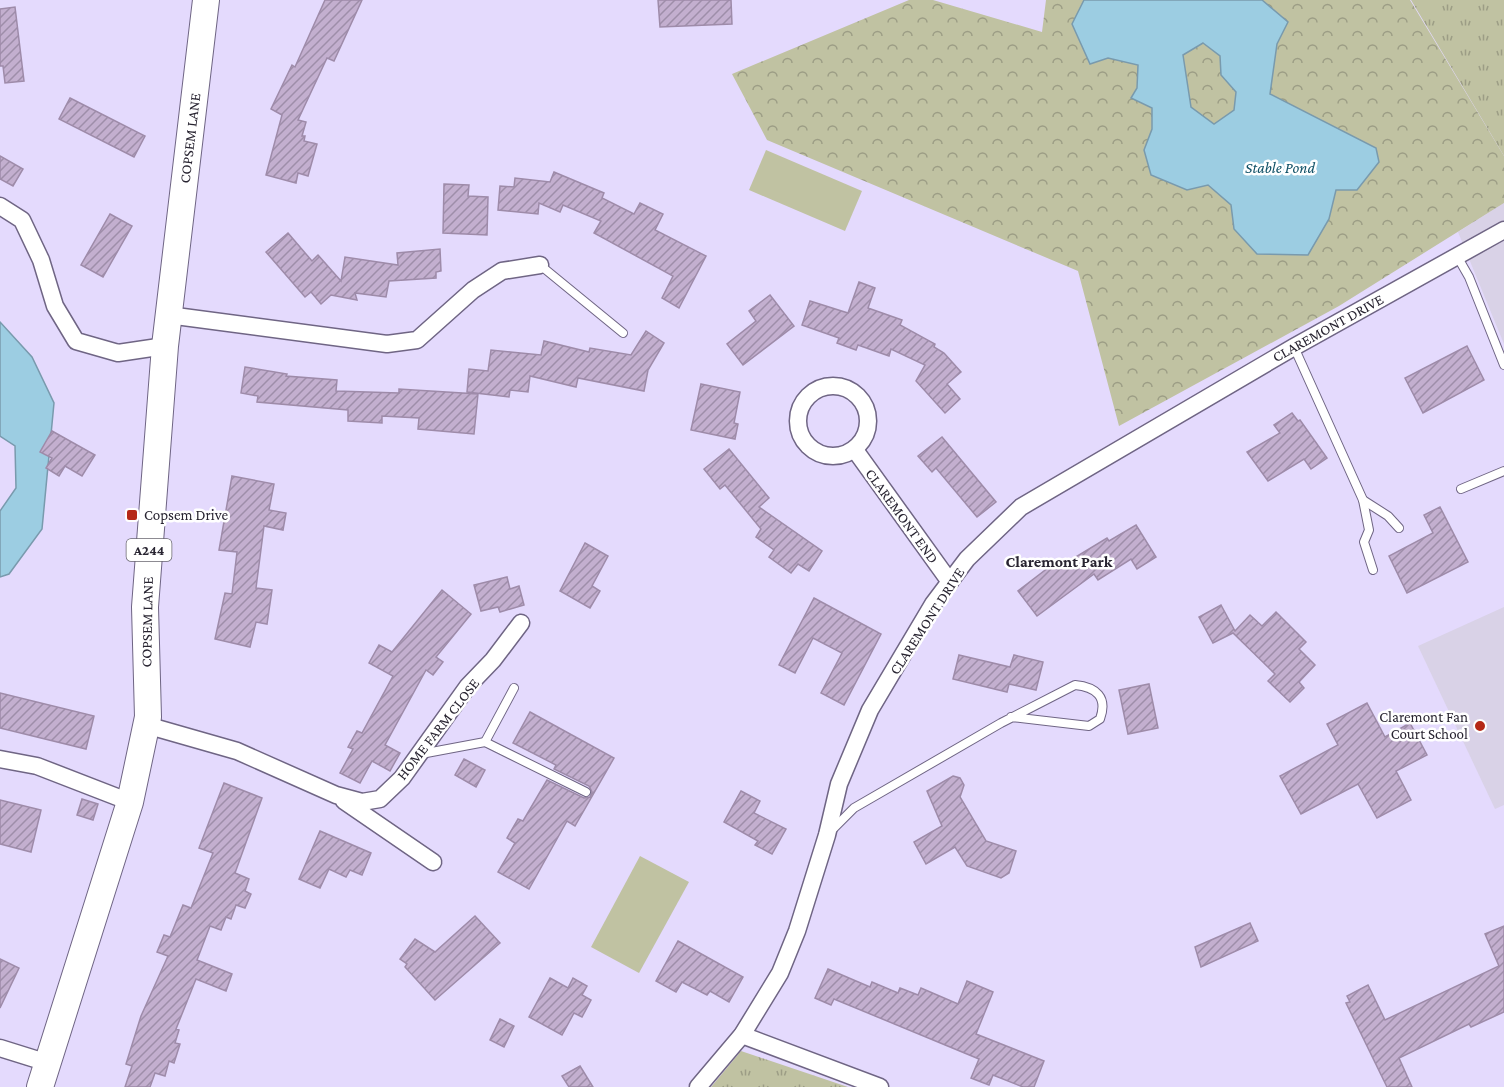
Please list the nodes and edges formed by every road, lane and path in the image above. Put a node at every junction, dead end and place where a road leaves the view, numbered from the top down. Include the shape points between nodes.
1 (206, 0) edge
2 (0, 206) edge
3 (1504, 230) edge
4 (1457, 256) junction
5 (540, 265) joint
6 (168, 315) junction
7 (622, 333) dead end
8 (165, 346) junction
9 (1294, 347) junction
10 (1504, 365) edge
11 (855, 450) junction
12 (1504, 471) edge
13 (1461, 489) dead end
14 (1363, 500) junction
15 (1399, 528) dead end
16 (1374, 570) dead end
17 (950, 582) junction
18 (521, 623) dead end
19 (513, 688) dead end
20 (1011, 717) junction
21 (146, 725) junction
22 (485, 742) junction
23 (418, 755) junction
24 (0, 759) edge
25 (586, 792) dead end
26 (336, 795) junction
27 (130, 802) junction
28 (827, 835) junction
29 (433, 862) dead end
30 (742, 1035) junction
31 (0, 1048) edge
32 (48, 1063) junction
33 (40, 1087) edge
34 (698, 1087) edge
35 (880, 1087) edge

1 - 6 main road, COPSEM LANE / A244
2 - 8 street via 22,220 41,261 55,306 76,341 118,353
3 - 4 street, CLAREMONT DRIVE
4 - 9 street, CLAREMONT DRIVE
4 - 10 lane
5 - 6 street via 502,271 473,290 417,340 387,344
5 - 7 lane
6 - 8 main road, COPSEM LANE / A244
8 - 21 main road, COPSEM LANE / A244 via 145,607
9 - 14 lane
9 - 17 street, CLAREMONT DRIVE via 1021,507 967,559
11 - 11 street via 824,455 806,444 798,419 806,398 814,391 843,387 862,399 868,414 868,430
11 - 17 street, CLAREMONT END
12 - 13 lane
14 - 15 lane
14 - 16 lane via 1369,530 1364,542
17 - 28 street, CLAREMONT DRIVE via 870,710 839,784
18 - 23 street, HOME FARM CLOSE via 468,686
19 - 22 lane
20 - 20 lane via 1089,726 1101,719 1103,699 1097,692 1075,685
20 - 28 lane via 854,808
21 - 26 street, HOME FARM CLOSE via 237,751
21 - 27 main road, COPSEM LANE / A244
22 - 23 lane
22 - 25 lane
23 - 26 street, HOME FARM CLOSE via 380,799 362,802
24 - 27 street via 38,766
26 - 29 street, HOME FARM CLOSE
27 - 32 main road, COPSEM LANE / A244
28 - 30 street, CLAREMONT DRIVE via 780,973
30 - 34 street, CLAREMONT DRIVE
30 - 35 street
31 - 32 street
32 - 33 main road, COPSEM LANE / A244

